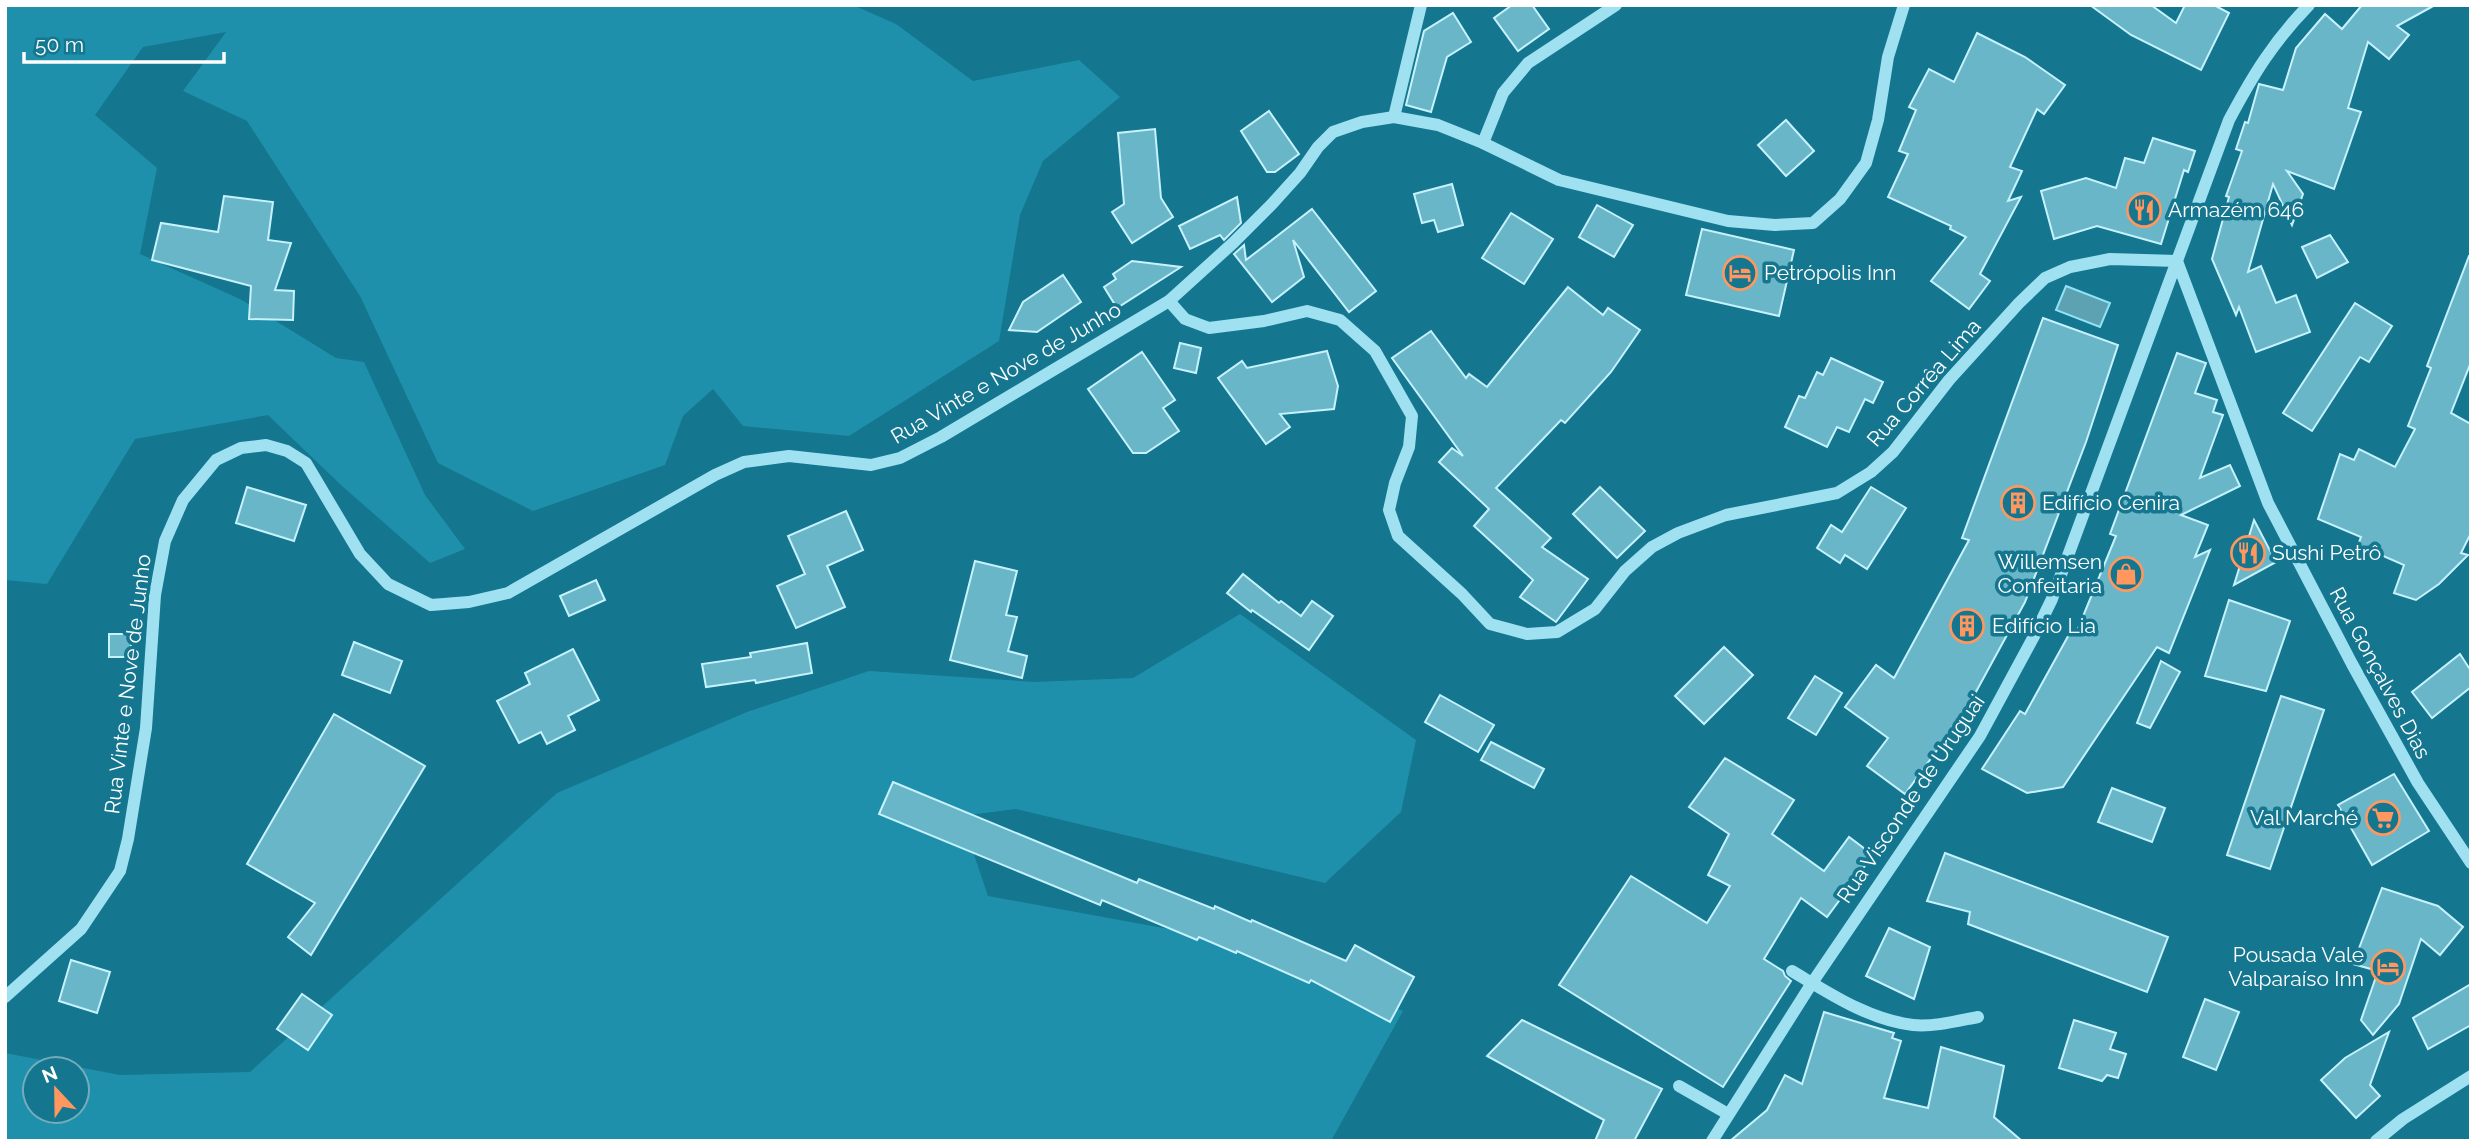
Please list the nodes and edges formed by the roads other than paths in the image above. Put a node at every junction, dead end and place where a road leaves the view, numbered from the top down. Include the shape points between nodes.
1 (1421, 5) edge
2 (1616, 5) edge
3 (1904, 5) edge
4 (2309, 5) edge
5 (1394, 117) junction
6 (1483, 143) junction
7 (2177, 261) junction
8 (1168, 301) junction
9 (2471, 863) edge
10 (1792, 971) dead end
11 (1812, 983) junction
12 (5, 997) edge
13 (1978, 1017) dead end
14 (2471, 1076) edge
15 (1679, 1086) dead end
16 (1728, 1114) junction
17 (1712, 1141) edge
18 (2376, 1141) edge

1 - 5 street
2 - 6 street via 1528,63 1503,93
3 - 6 street, Rua Vinte e Nove de Junho via 1866,163 1840,199 1813,223 1728,221 1661,205 1559,180
4 - 7 street, Rua Visconde de Uruguai via 2268,52 2228,120
5 - 6 street, Rua Vinte e Nove de Junho via 1438,125
5 - 8 street, Rua Vinte e Nove de Junho via 1333,132 1272,204
7 - 8 street, Rua Corrêa Lima via 2110,259 2070,267 2045,278 1871,472 1837,494 1726,515 1678,533 1625,571 1595,609 1557,632 1527,634 1490,624 1398,536 1389,509 1409,447 1412,416 1375,351 1340,320 1307,311 1209,328 1185,319
7 - 9 street, Rua Gonçalves Dias via 2268,503 2418,783
7 - 11 street, Rua Visconde de Uruguai via 2052,599 2033,638 1980,736
8 - 12 street, Rua Vinte e Nove de Junho via 900,458 871,465 789,456 744,462 509,593 469,602 431,605 388,584 360,554 306,463 287,451 266,445 241,447 216,460 183,500 165,541 155,595 146,728 120,871 81,929
10 - 11 street
11 - 13 street via 1867,1012 1912,1025
11 - 16 street, Rua Visconde de Uruguai
14 - 18 street
15 - 16 street
16 - 17 street, Rua Visconde de Uruguai

